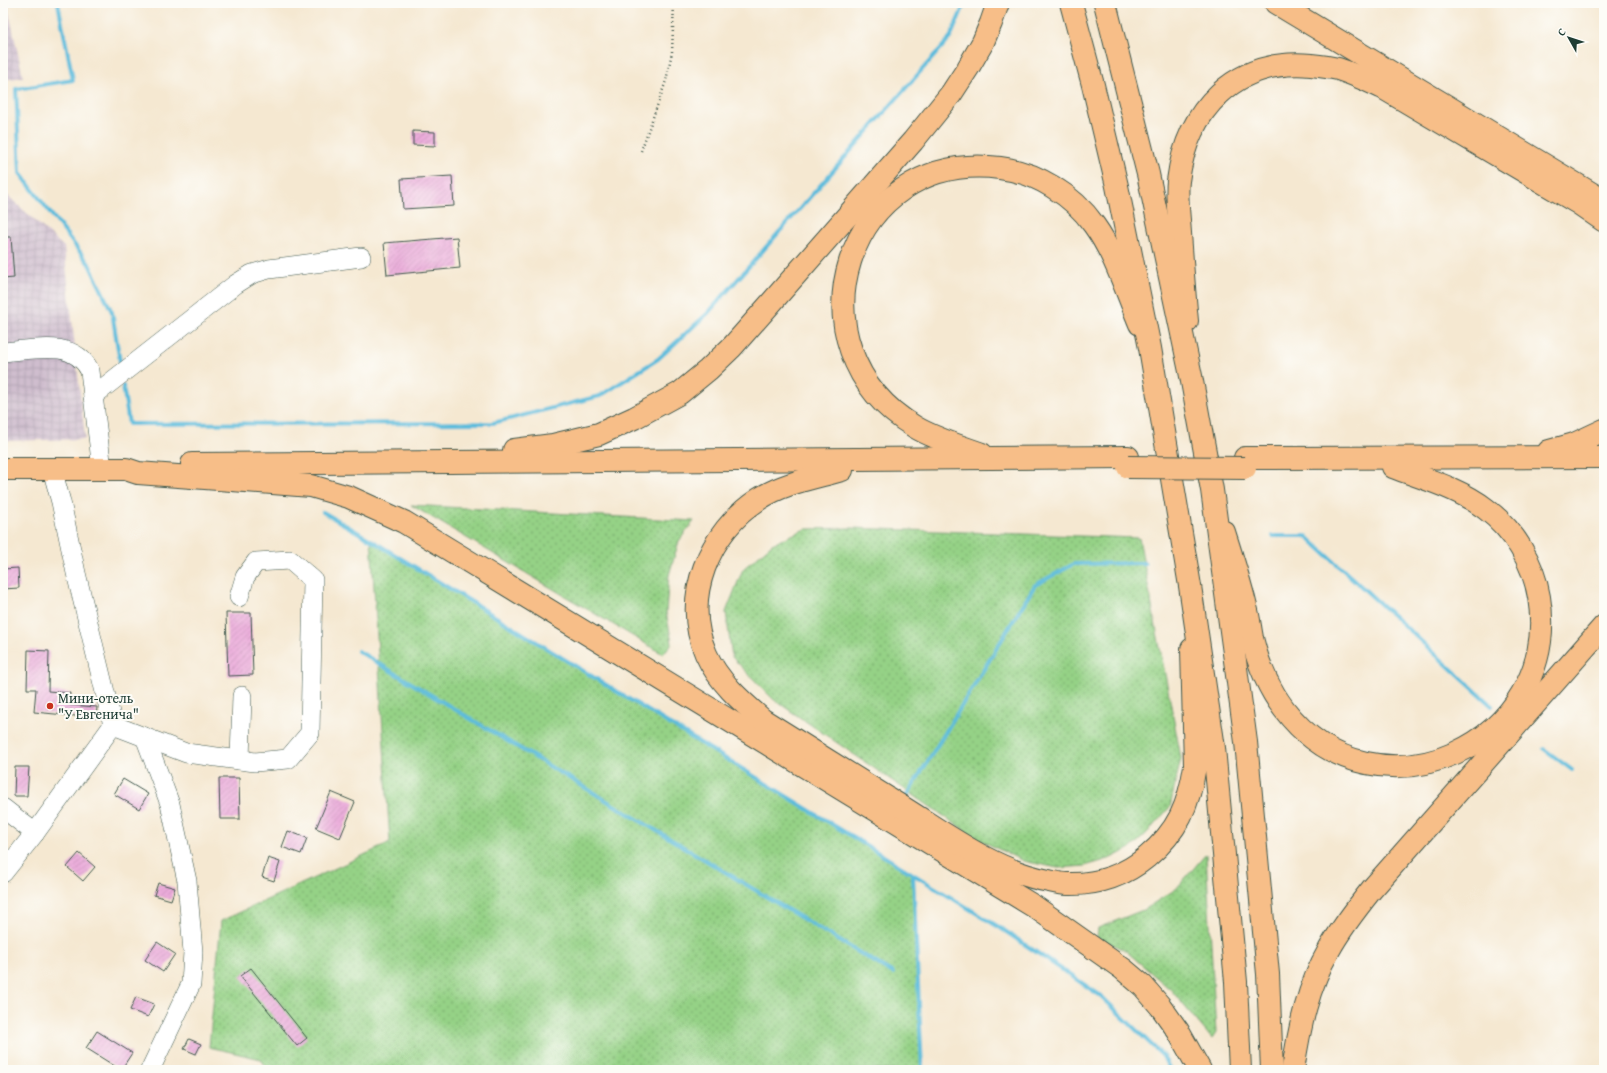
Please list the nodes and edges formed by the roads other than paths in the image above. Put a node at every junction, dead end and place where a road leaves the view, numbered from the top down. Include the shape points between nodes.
1 (998, 3) edge
2 (1071, 3) edge
3 (1105, 3) edge
4 (1276, 3) edge
5 (1604, 201) edge
6 (1604, 221) edge
7 (361, 257) dead end
8 (1150, 348) junction
9 (3, 352) edge
10 (1191, 376) junction
11 (93, 396) junction
12 (1604, 430) edge
13 (1526, 457) junction
14 (1604, 457) edge
15 (994, 459) junction
16 (361, 462) junction
17 (1128, 462) junction
18 (1245, 463) junction
19 (1393, 467) junction
20 (1604, 468) edge
21 (3, 469) edge
22 (52, 469) junction
23 (102, 469) junction
24 (842, 470) junction
25 (132, 471) junction
26 (1212, 490) junction
27 (1190, 586) junction
28 (239, 597) dead end
29 (1604, 626) edge
30 (242, 696) dead end
31 (113, 725) junction
32 (145, 737) junction
33 (240, 760) junction
34 (3, 808) edge
35 (35, 833) junction
36 (3, 873) edge
37 (150, 1070) edge
38 (1200, 1070) edge
39 (1240, 1070) edge
40 (1272, 1070) edge
41 (1293, 1070) edge

1 - 16 main road via 992,23 968,68 951,94 913,141 732,347 680,392 599,434 553,445
2 - 8 main road via 1117,186
3 - 10 main road via 1148,174
4 - 5 main road
6 - 10 main road via 1578,203 1361,77 1337,69 1300,64 1276,66 1245,76 1216,97 1204,111 1194,126 1182,157 1178,183
7 - 11 street via 270,269 252,274
8 - 15 main road via 1110,253 1094,224 1075,204 1043,182 1012,169 972,166 953,168 919,180 893,197 871,219 850,259 843,292 843,312 850,348 876,395 900,416 916,427
8 - 27 main road
9 - 11 street via 65,349 86,364 90,371
10 - 26 main road
11 - 23 street
12 - 13 main road via 1574,444
13 - 14 main road
13 - 18 main road
15 - 16 main road
15 - 17 main road
16 - 25 main road via 140,464
17 - 18 main road, bridge
17 - 24 main road
18 - 19 main road
19 - 20 main road
19 - 26 main road via 1452,489 1485,507 1495,516 1517,542 1532,569 1540,602 1541,623 1535,662 1520,698 1494,727 1478,742 1454,754 1426,764 1404,767 1373,765 1344,756 1316,741 1284,710 1260,665
21 - 22 main road
22 - 23 main road
22 - 31 street
23 - 25 main road
24 - 25 main road
24 - 27 main road via 780,488 759,499 730,523 711,550 698,589 697,614 706,653 724,682 763,720 968,848 1009,870 1040,880 1066,884 1109,879 1128,871 1144,860 1161,846 1179,822 1188,801 1195,766
25 - 38 main road via 311,486 349,497 404,522 1057,922 1143,986 1178,1031
26 - 40 main road via 1247,750 1268,974
27 - 39 main road via 1214,748 1236,982
28 - 33 street via 245,577 256,562 290,560 313,580 310,733 288,759 255,762
29 - 41 main road via 1377,883 1347,921 1328,951 1313,983 1297,1042
30 - 33 street
31 - 32 street
31 - 35 street
32 - 33 street via 186,753
32 - 37 street via 172,812 187,881 193,952 191,984
34 - 35 street
35 - 36 street

